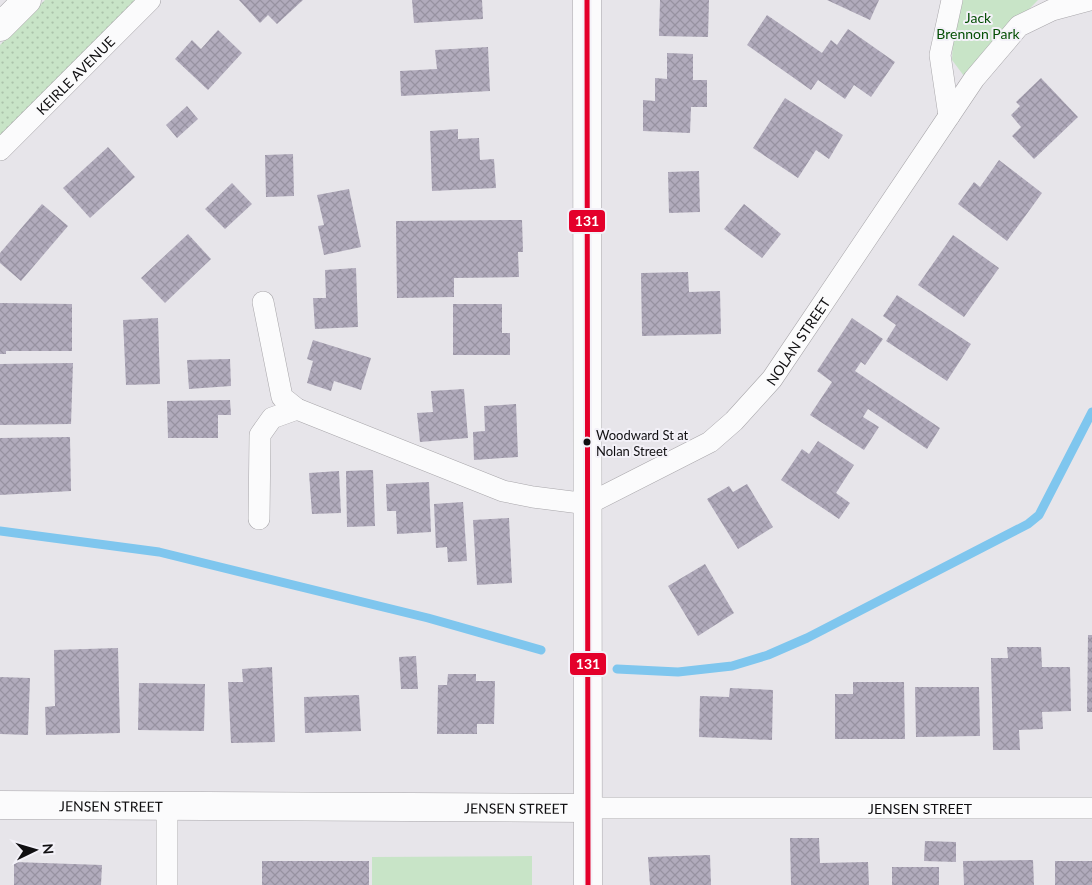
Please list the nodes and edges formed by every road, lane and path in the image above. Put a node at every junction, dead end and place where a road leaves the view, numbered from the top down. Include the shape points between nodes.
1 (27, 0) edge
2 (150, 0) edge
3 (587, 0) edge
4 (952, 0) edge
5 (1090, 0) edge
6 (0, 27) edge
7 (950, 116) junction
8 (0, 150) edge
9 (263, 302) dead end
10 (297, 408) junction
11 (588, 504) junction
12 (259, 519) dead end
13 (0, 805) edge
14 (167, 805) junction
15 (588, 808) junction
16 (1092, 808) edge
17 (167, 885) edge
18 (588, 885) edge

1 - 6 street
2 - 8 street, KEIRLE AVENUE
3 - 11 street
4 - 7 street via 940,55
5 - 7 street, NOLAN STREET via 1052,10 1019,26 974,79
7 - 11 street, NOLAN STREET via 772,379 734,421 710,442
9 - 10 street via 282,398
10 - 11 street via 502,491
10 - 12 street via 272,418 260,435
11 - 15 street
13 - 14 street, JENSEN STREET
14 - 15 street, JENSEN STREET
14 - 17 street
15 - 16 street, JENSEN STREET
15 - 18 street

